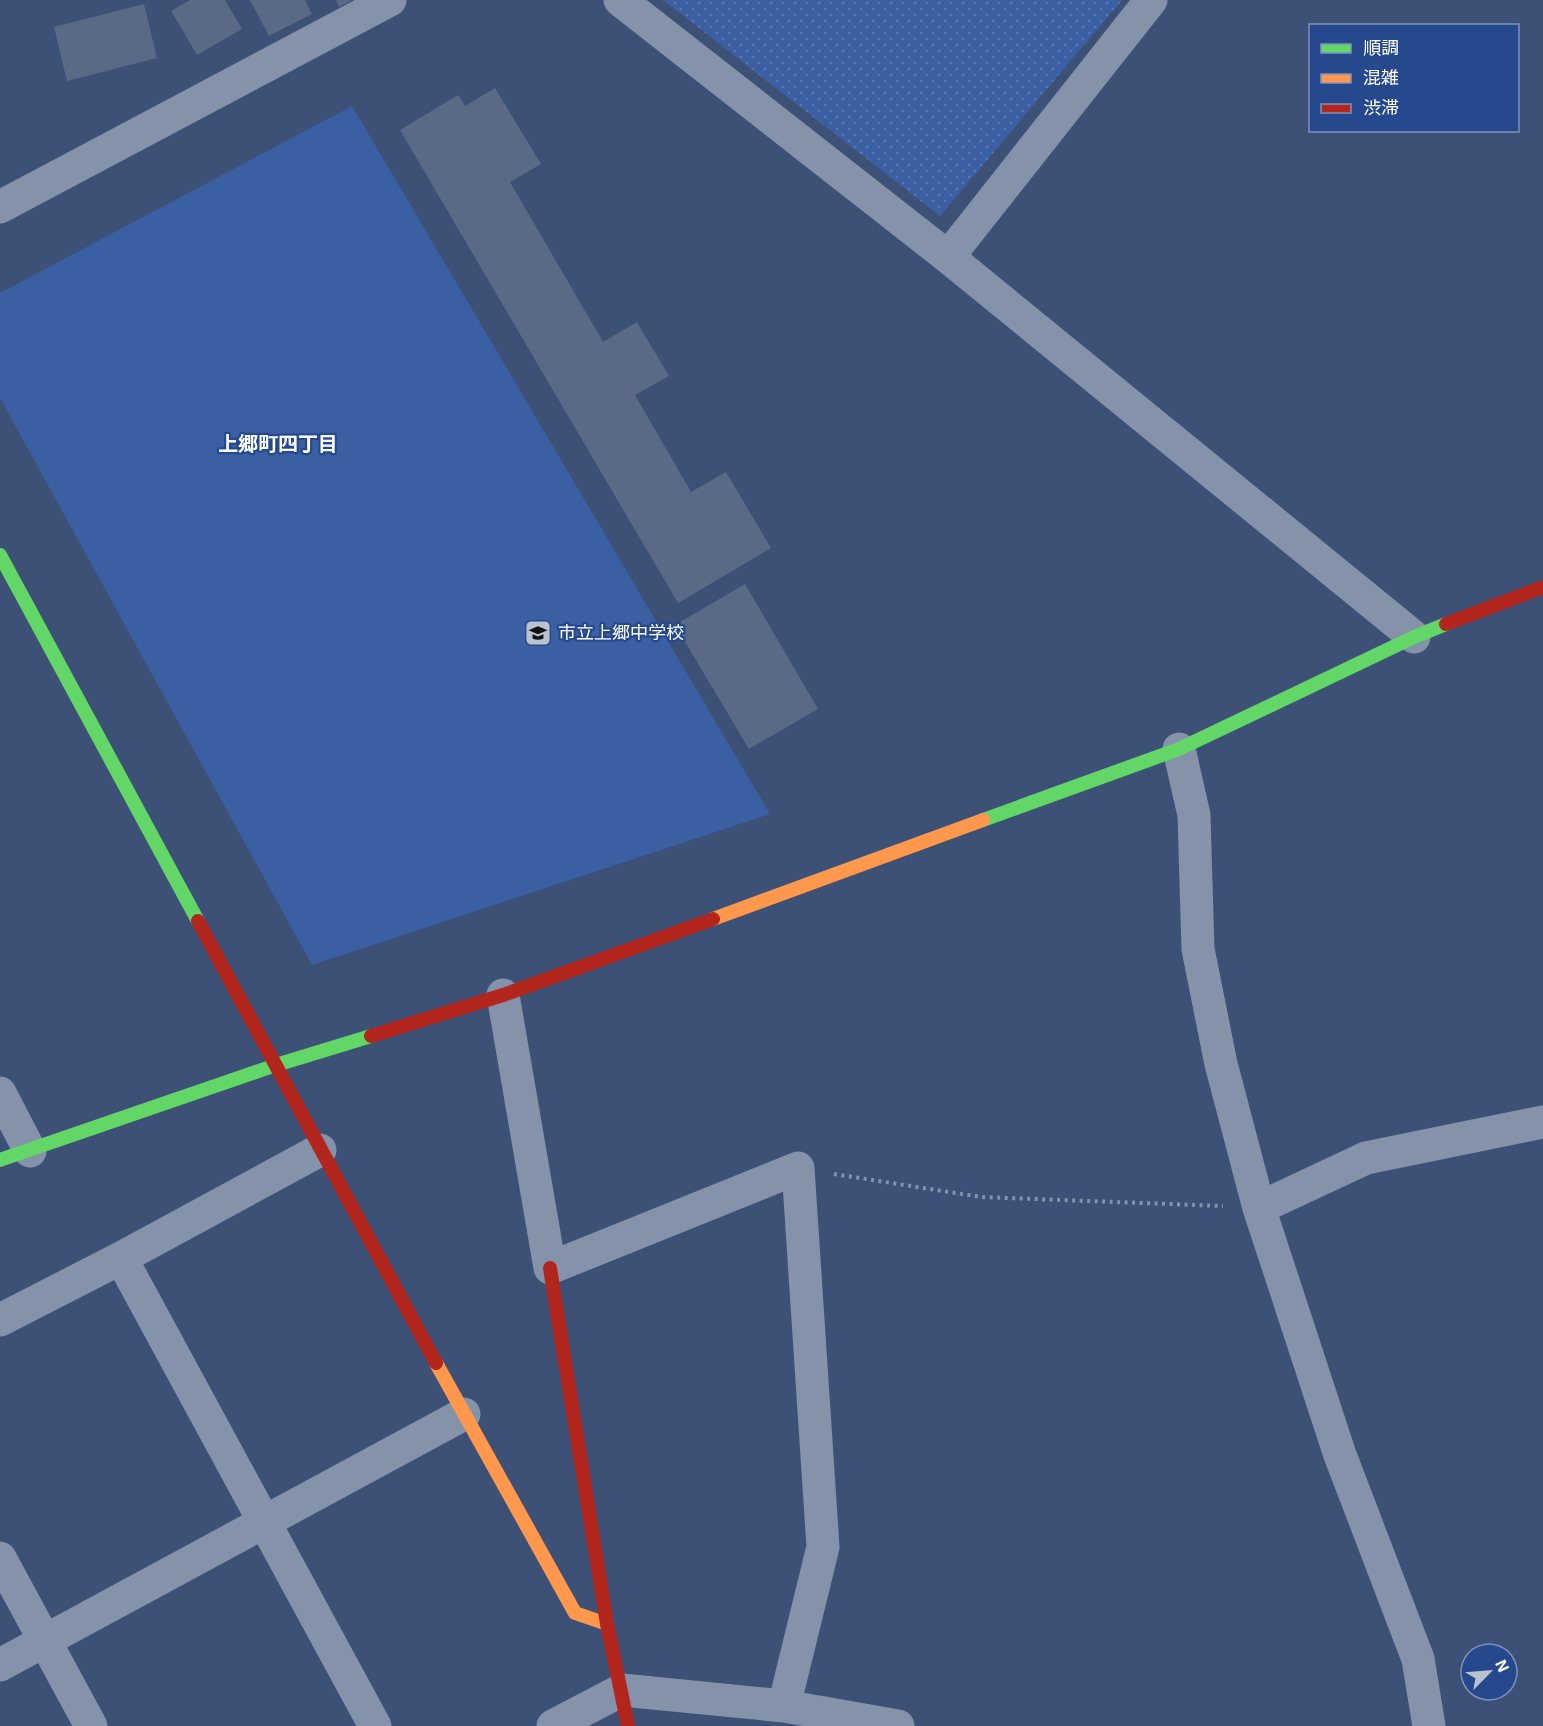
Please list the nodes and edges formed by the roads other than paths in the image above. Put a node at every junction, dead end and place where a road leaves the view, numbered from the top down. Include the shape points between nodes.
1 (390, 0) edge
2 (620, 0) edge
3 (1151, 0) edge
4 (0, 207) edge
5 (948, 257) junction
6 (3, 565) edge
7 (1543, 587) edge
8 (1414, 637) junction
9 (1179, 749) junction
10 (503, 994) junction
11 (276, 1065) junction
12 (0, 1093) edge
13 (1543, 1122) edge
14 (320, 1150) junction
15 (15, 1156) edge
16 (1259, 1208) junction
17 (121, 1258) junction
18 (550, 1268) junction
19 (0, 1320) edge
20 (464, 1414) junction
21 (264, 1522) junction
22 (0, 1558) edge
23 (607, 1624) junction
24 (45, 1640) junction
25 (0, 1665) edge
26 (622, 1690) junction
27 (784, 1706) junction
28 (91, 1726) edge
29 (375, 1726) edge
30 (553, 1726) edge
31 (628, 1726) edge
32 (898, 1726) edge
33 (1429, 1726) edge

1 - 4 street
2 - 5 street
3 - 5 street
5 - 8 street
6 - 11 street
7 - 8 street
8 - 9 street
9 - 10 street
9 - 16 street via 1194,815 1198,949 1221,1064
10 - 11 street
10 - 18 street
11 - 14 street
11 - 15 street
12 - 15 street
13 - 16 street via 1366,1158
14 - 17 street
14 - 20 street
16 - 33 street via 1340,1455 1419,1659
17 - 19 street
17 - 21 street
18 - 23 street
18 - 27 street via 798,1168 823,1547
20 - 21 street
20 - 23 street via 575,1613
21 - 24 street
21 - 29 street
22 - 24 street
23 - 26 street
24 - 25 street
24 - 28 street
26 - 27 street
26 - 30 street
26 - 31 street
27 - 32 street

